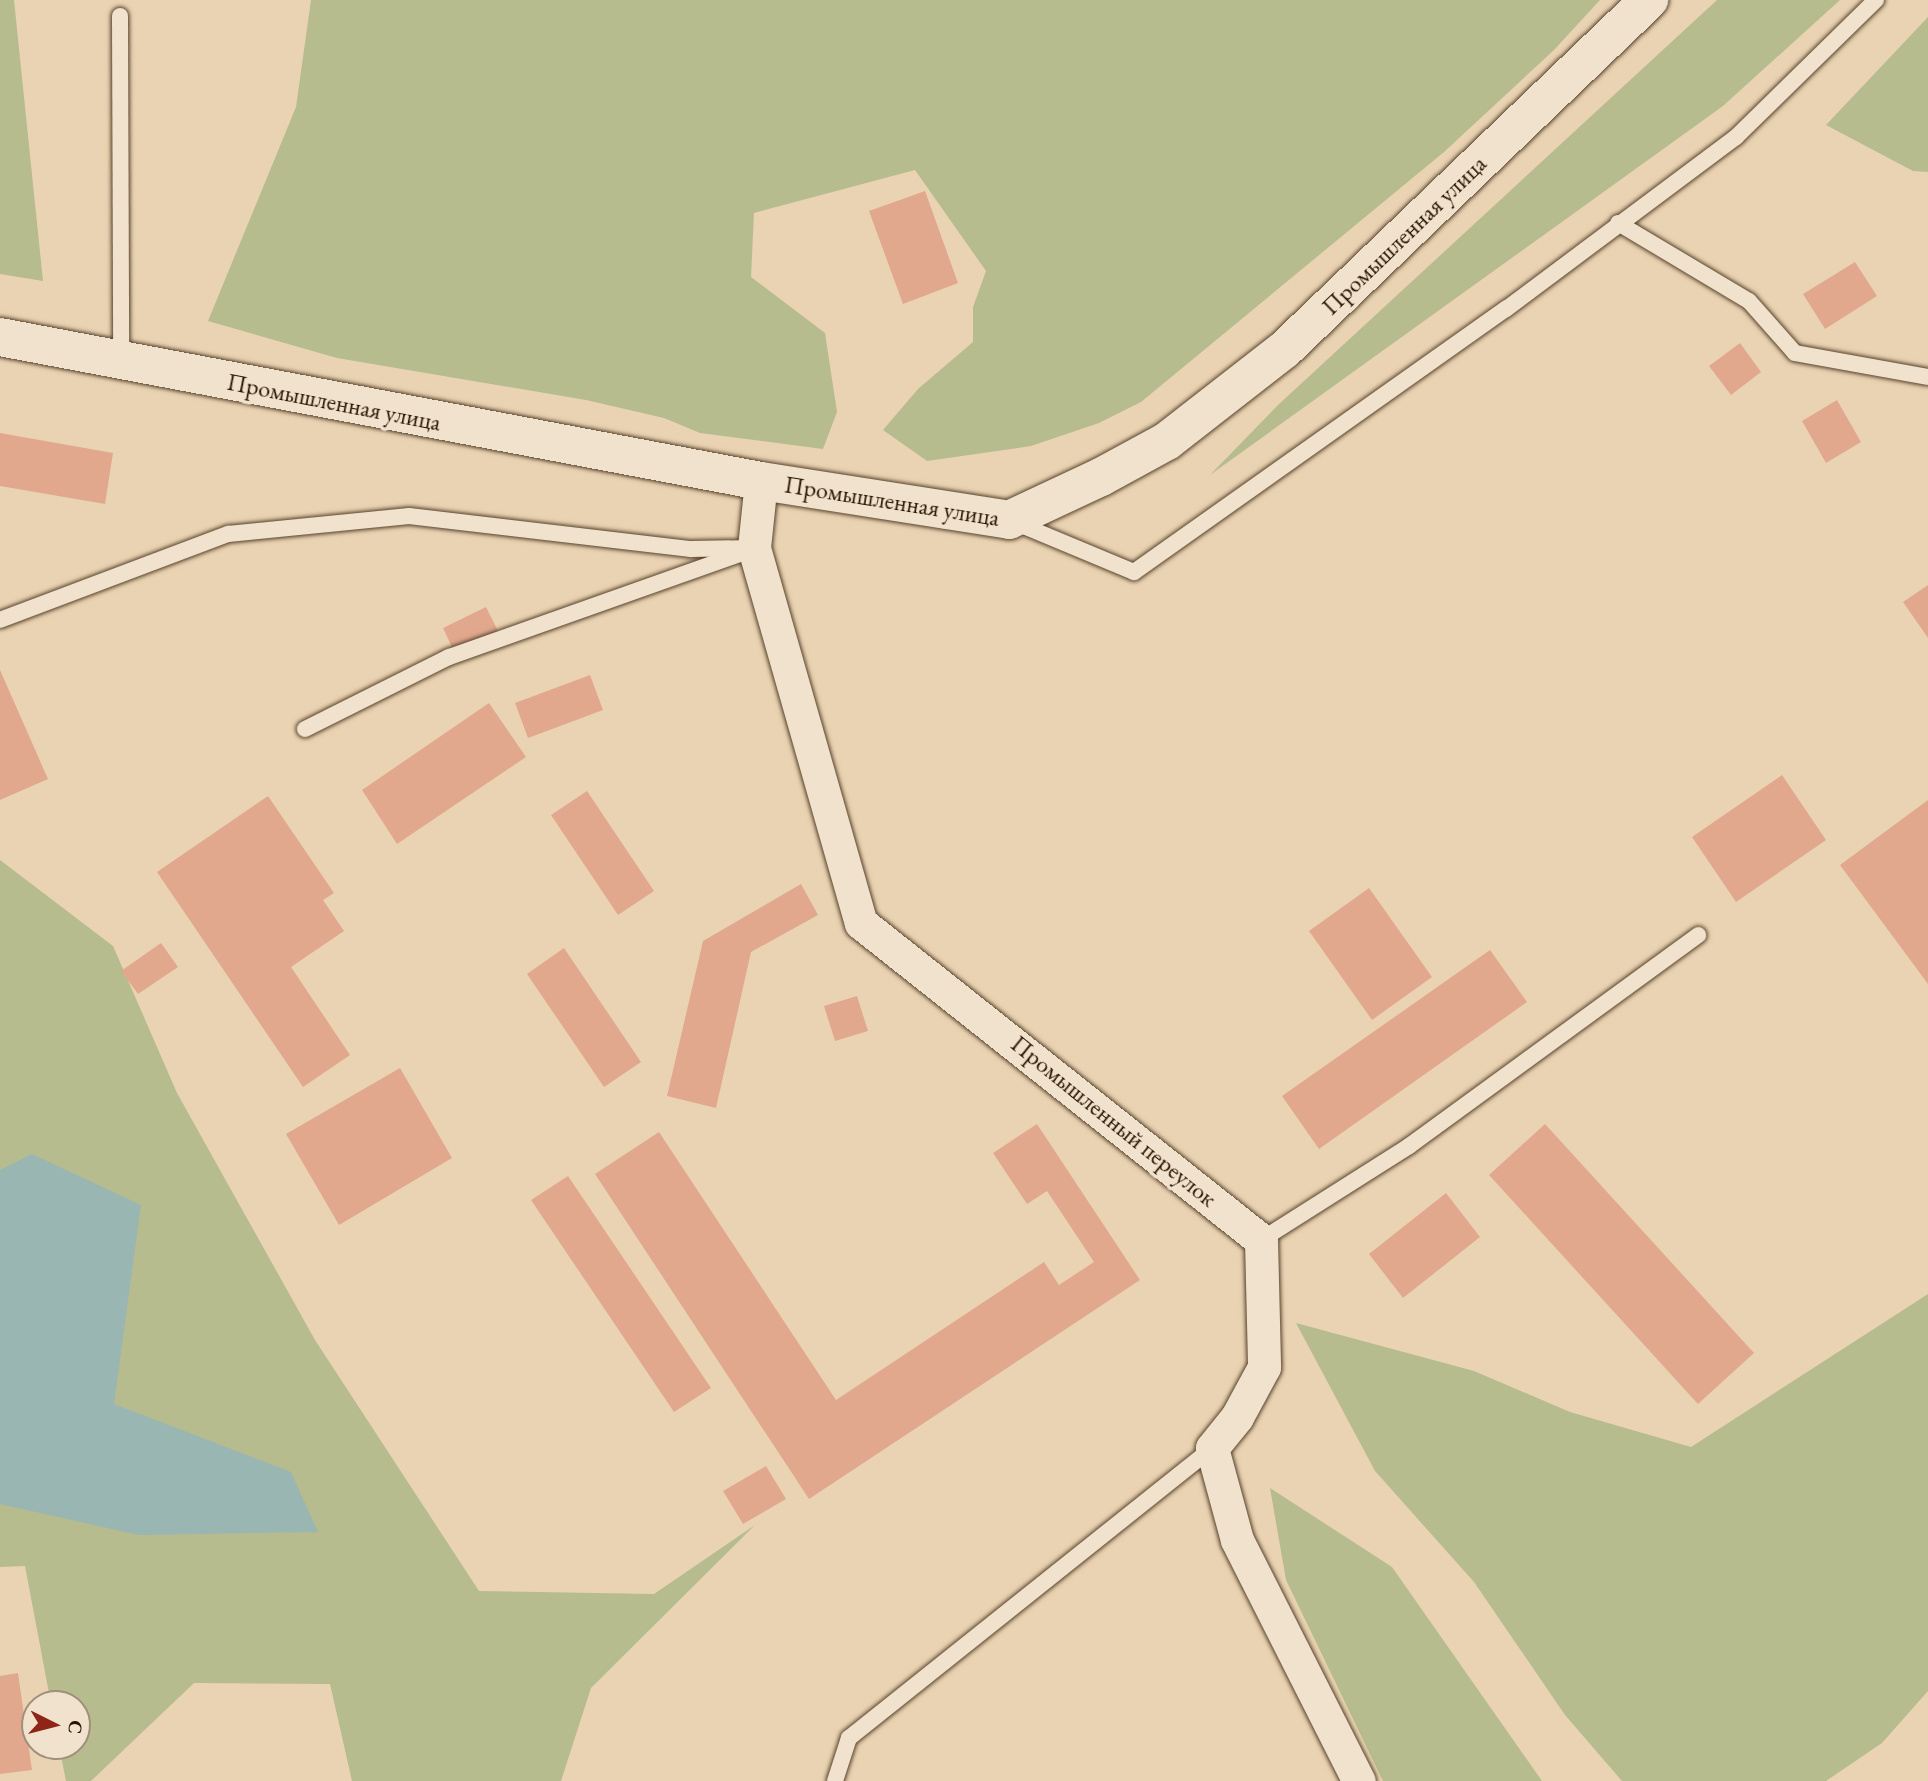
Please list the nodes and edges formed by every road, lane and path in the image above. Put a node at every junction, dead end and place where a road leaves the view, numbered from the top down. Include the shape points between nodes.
1 (1649, 0) edge
2 (1876, 0) edge
3 (120, 16) dead end
4 (1618, 223) junction
5 (0, 337) edge
6 (121, 362) junction
7 (1928, 377) edge
8 (761, 481) junction
9 (1009, 520) junction
10 (754, 548) junction
11 (0, 620) edge
12 (305, 729) dead end
13 (1698, 934) dead end
14 (1261, 1240) junction
15 (1212, 1448) junction
16 (835, 1781) edge
17 (1360, 1781) edge

1 - 9 main road, Промышленная улица via 1284,350 1167,441
2 - 4 lane via 1736,136
3 - 6 lane
4 - 7 lane via 1749,301 1795,353
4 - 9 lane via 1507,309 1134,572
5 - 6 main road, Промышленная улица
6 - 8 main road, Промышленная улица
8 - 9 main road, Промышленная улица
8 - 10 street, Промышленный переулок
10 - 11 lane via 691,549 409,516 228,534
10 - 12 lane via 449,657
10 - 14 street, Промышленный переулок via 861,923
13 - 14 lane via 1409,1146
14 - 15 street via 1264,1367 1237,1417
15 - 16 lane via 849,1738
15 - 17 street via 1237,1541

